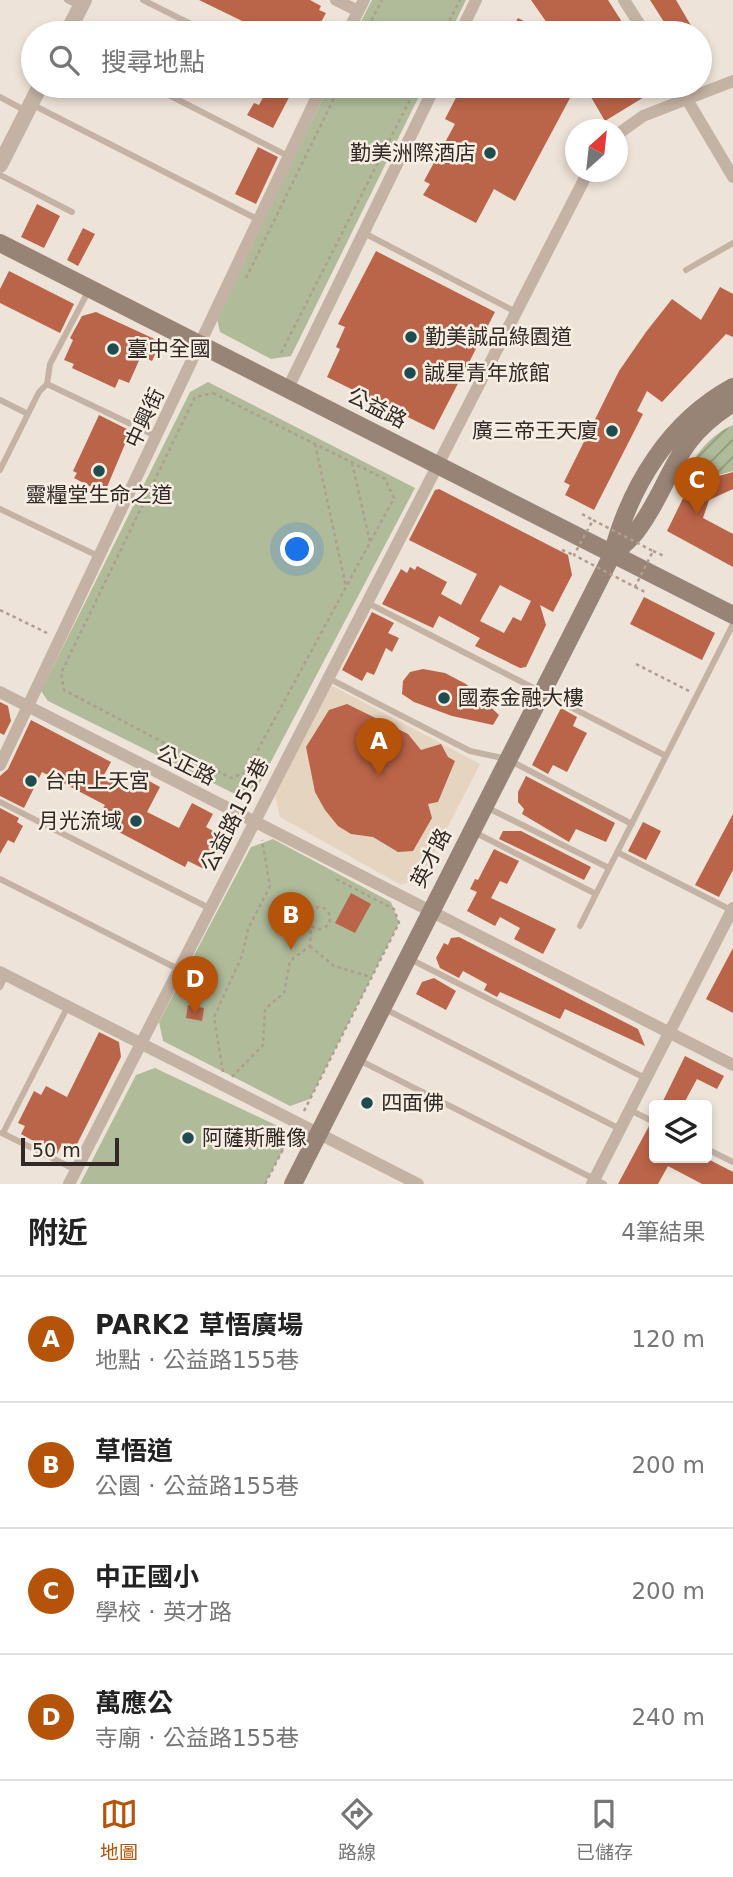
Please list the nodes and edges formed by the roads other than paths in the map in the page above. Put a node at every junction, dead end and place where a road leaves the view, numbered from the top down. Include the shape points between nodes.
1 (143, 0) edge
2 (336, 0) edge
3 (476, 0) edge
4 (624, 0) edge
5 (77, 2) edge
6 (361, 6) edge
7 (71, 21) edge
8 (185, 21) edge
9 (466, 21) edge
10 (637, 21) edge
11 (733, 80) edge
12 (712, 85) edge
13 (0, 97) edge
14 (34, 98) edge
15 (174, 98) edge
16 (313, 98) edge
17 (429, 98) edge
18 (672, 98) edge
19 (687, 98) edge
20 (29, 108) junction
21 (628, 127) edge
22 (288, 156) junction
23 (0, 165) edge
24 (0, 175) edge
25 (733, 177) edge
26 (583, 182) edge
27 (72, 212) dead end
28 (257, 219) junction
29 (364, 233) junction
30 (0, 243) edge
31 (733, 243) edge
32 (686, 270) dead end
33 (89, 288) junction
34 (514, 311) junction
35 (201, 344) junction
36 (47, 384) junction
37 (733, 387) edge
38 (288, 388) junction
39 (0, 400) edge
40 (733, 403) edge
41 (28, 414) junction
42 (157, 437) junction
43 (435, 464) junction
44 (0, 470) edge
45 (0, 509) edge
46 (612, 555) junction
47 (100, 557) junction
48 (366, 602) junction
49 (733, 615) edge
50 (733, 624) edge
51 (327, 677) junction
52 (0, 692) edge
53 (542, 692) junction
54 (27, 706) junction
55 (666, 756) junction
56 (508, 760) junction
57 (0, 765) edge
58 (0, 802) edge
59 (484, 806) junction
60 (254, 821) junction
61 (632, 824) junction
62 (471, 831) junction
63 (617, 852) junction
64 (609, 869) junction
65 (0, 878) edge
66 (596, 894) junction
67 (209, 908) junction
68 (732, 909) edge
69 (430, 911) junction
70 (580, 926) dead end
71 (728, 932) edge
72 (406, 957) junction
73 (178, 969) junction
74 (2, 978) edge
75 (68, 1006) junction
76 (382, 1007) junction
77 (669, 1034) junction
78 (141, 1042) junction
79 (356, 1058) junction
80 (733, 1065) edge
81 (646, 1078) junction
82 (630, 1110) junction
83 (649, 1120) edge
84 (620, 1130) junction
85 (319, 1132) junction
86 (2, 1133) edge
87 (712, 1152) edge
88 (733, 1162) edge
89 (76, 1170) junction
90 (597, 1182) edge
91 (69, 1184) edge
92 (293, 1184) edge
93 (418, 1184) edge

1 - 8 lane
2 - 6 street
3 - 9 street
4 - 10 street
5 - 7 street
11 - 12 street
13 - 20 lane
14 - 20 street
15 - 22 lane
16 - 22 street, 中興街
17 - 29 street
18 - 21 street
19 - 25 street
20 - 23 street
20 - 28 lane
22 - 28 street, 中興街
24 - 27 lane
26 - 34 street, 公益路155巷
28 - 35 street, 中興街
29 - 34 lane
29 - 38 street
30 - 33 main road, 公益路
31 - 32 lane
33 - 35 main road, 公益路
33 - 36 lane via 50,364
34 - 43 street, 公益路155巷
35 - 38 main road, 公益路
35 - 42 street, 中興街
36 - 41 lane
36 - 42 lane
37 - 46 main road, 英才路 via 699,407 672,433 620,524
38 - 43 main road, 公益路
39 - 41 lane
40 - 46 main road, 英才路 via 687,440 635,533
41 - 44 lane
42 - 47 street, 中興街
43 - 46 main road, 公益路
43 - 48 street, 公益路155巷
45 - 47 lane
46 - 49 main road, 公益路
46 - 53 main road, 英才路
47 - 54 street, 中興街
48 - 51 street, 公益路155巷
48 - 53 lane
50 - 55 lane
51 - 56 lane via 470,751
51 - 60 street, 公益路155巷
52 - 54 street, 公正路
53 - 55 lane
53 - 56 main road, 英才路
54 - 57 street, 中興街
54 - 60 street, 公正路
55 - 61 lane
56 - 59 main road, 英才路
56 - 61 lane
58 - 67 lane
59 - 62 main road, 英才路
59 - 64 lane
60 - 67 street, 公益路155巷
60 - 69 street, 公正路
61 - 63 lane
62 - 66 lane
62 - 69 main road, 英才路
63 - 64 lane
63 - 68 lane
64 - 66 lane
65 - 73 lane
66 - 70 lane
67 - 73 street, 公益路155巷
68 - 71 street
69 - 72 main road, 英才路
69 - 77 street, 公正路
71 - 77 street
72 - 76 main road, 英才路
72 - 81 lane
73 - 78 street, 公益路155巷
74 - 75 street
75 - 78 street
75 - 86 lane
76 - 79 main road, 英才路
76 - 84 lane
77 - 80 street, 公正路
77 - 81 street
78 - 85 street
78 - 89 street, 公益路155巷
79 - 85 main road, 英才路
79 - 90 lane
81 - 82 street
82 - 83 lane
82 - 84 street
84 - 90 street
85 - 92 main road, 英才路
85 - 93 street
86 - 89 lane
87 - 88 lane
89 - 91 street, 公益路155巷

